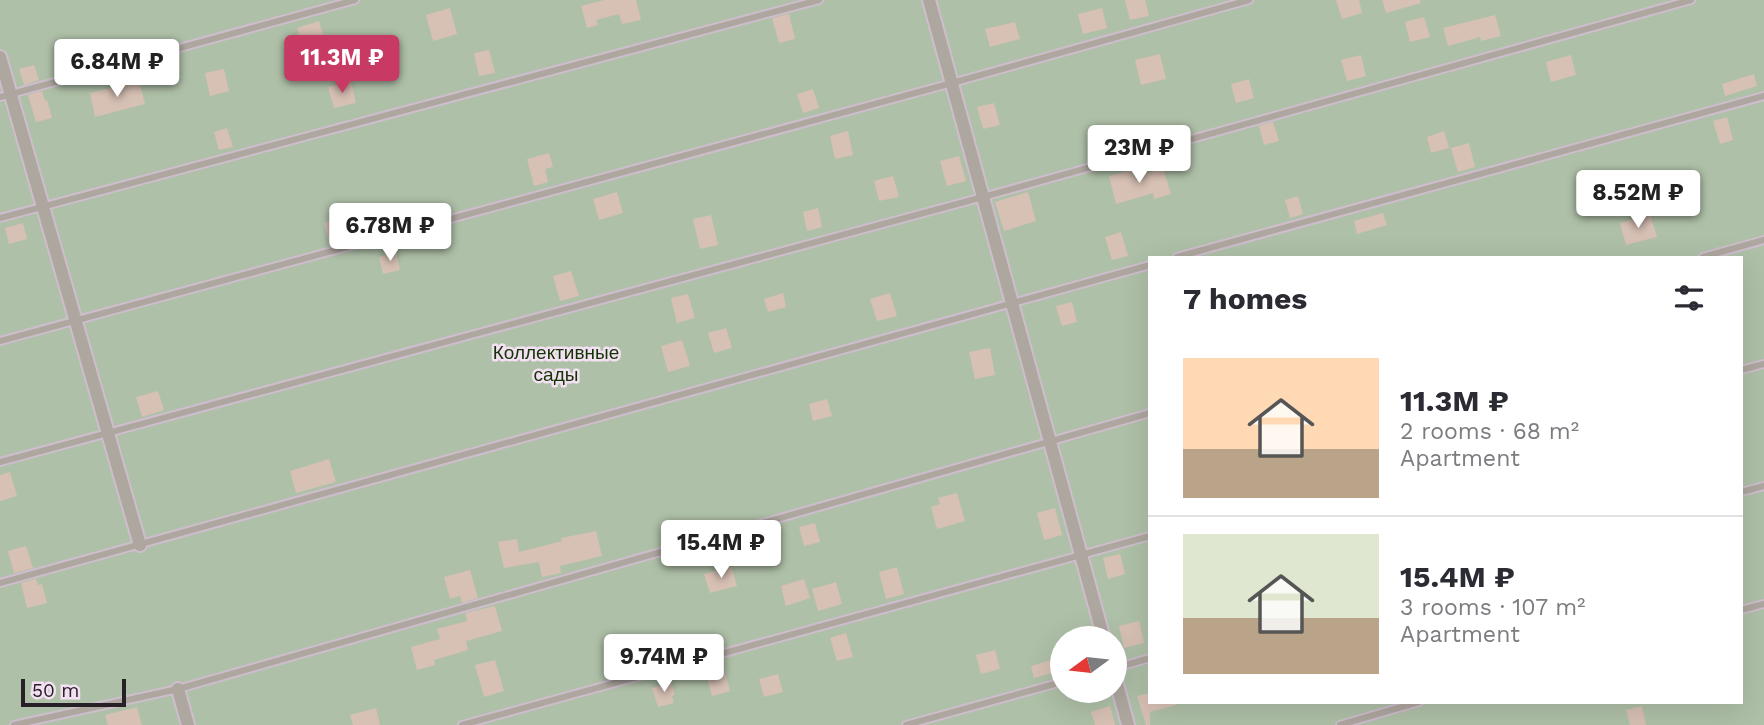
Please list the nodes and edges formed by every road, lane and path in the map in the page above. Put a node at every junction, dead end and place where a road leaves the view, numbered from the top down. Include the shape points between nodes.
1 (355, 0) edge
2 (819, 0) edge
3 (929, 0) edge
4 (1249, 0) edge
5 (1691, 0) edge
6 (0, 57) edge
7 (952, 83) junction
8 (5, 96) edge
9 (1764, 96) edge
10 (983, 197) junction
11 (43, 207) junction
12 (0, 218) edge
13 (1764, 240) edge
14 (1181, 256) edge
15 (1707, 256) edge
16 (1148, 266) edge
17 (1012, 303) junction
18 (75, 319) junction
19 (0, 341) edge
20 (1764, 364) edge
21 (1743, 369) edge
22 (1148, 414) edge
23 (107, 433) junction
24 (1051, 441) junction
25 (0, 462) edge
26 (1764, 486) edge
27 (1743, 491) edge
28 (1148, 537) edge
29 (140, 545) junction
30 (1081, 555) junction
31 (0, 583) edge
32 (1764, 604) edge
33 (1743, 609) edge
34 (1100, 626) edge
35 (1148, 659) edge
36 (1127, 665) edge
37 (1050, 685) edge
38 (177, 689) junction
39 (1122, 704) edge
40 (1412, 704) edge
41 (14, 725) edge
42 (188, 725) edge
43 (462, 725) edge
44 (906, 725) edge
45 (1128, 725) edge
46 (1340, 725) edge

1 - 8 lane
2 - 11 lane
3 - 7 street
4 - 7 lane
5 - 10 lane
6 - 8 street
7 - 10 street
7 - 18 lane
8 - 11 street
9 - 14 lane
10 - 17 street
10 - 23 lane
11 - 12 lane
11 - 18 street
13 - 15 lane
16 - 17 lane
17 - 24 street
17 - 29 lane
18 - 19 lane
18 - 23 street
20 - 21 lane
22 - 24 lane
23 - 25 lane
23 - 29 street
24 - 30 street
24 - 38 lane
26 - 27 lane
28 - 30 lane
29 - 31 lane
30 - 34 street
30 - 43 lane
32 - 33 lane
35 - 36 lane
37 - 44 lane
38 - 41 lane
38 - 42 street
39 - 45 street
40 - 46 lane

